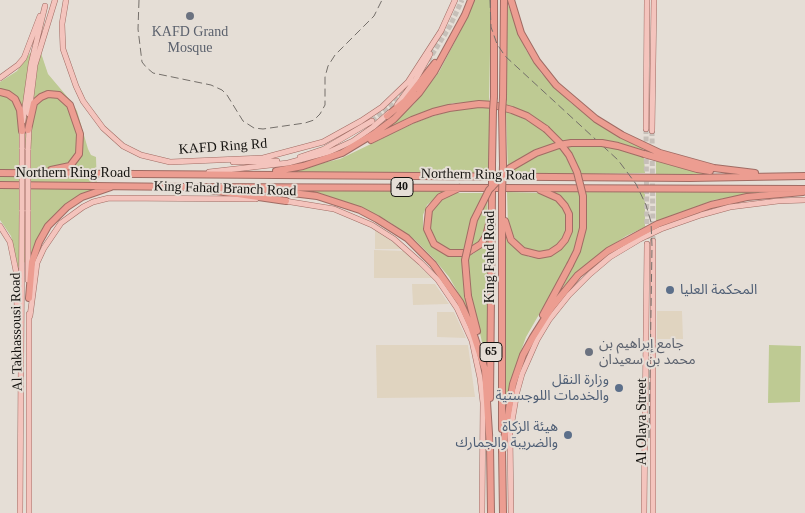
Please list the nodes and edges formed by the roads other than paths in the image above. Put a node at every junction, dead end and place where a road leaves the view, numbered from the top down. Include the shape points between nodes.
1 (48, 0) edge
2 (55, 0) edge
3 (66, 0) edge
4 (455, 0) edge
5 (471, 0) edge
6 (494, 0) edge
7 (504, 0) edge
8 (511, 0) edge
9 (647, 0) edge
10 (654, 0) edge
11 (45, 6) junction
12 (441, 31) junction
13 (443, 56) junction
14 (0, 78) edge
15 (0, 92) edge
16 (387, 116) junction
17 (372, 122) tunnel mouth
18 (25, 130) junction
19 (342, 153) junction
20 (170, 162) junction
21 (0, 171) edge
22 (44, 173) junction
23 (200, 173) junction
24 (261, 174) junction
25 (784, 176) junction
26 (805, 176) edge
27 (0, 185) edge
28 (116, 185) junction
29 (233, 186) junction
30 (189, 187) junction
31 (461, 187) junction
32 (532, 188) junction
33 (805, 190) edge
34 (502, 195) junction
35 (805, 200) edge
36 (286, 201) junction
37 (25, 210) junction
38 (492, 211) junction
39 (0, 226) edge
40 (28, 298) junction
41 (30, 316) junction
42 (533, 337) junction
43 (22, 358) junction
44 (485, 370) junction
45 (490, 449) junction
46 (502, 452) junction
47 (20, 513) edge
48 (29, 513) edge
49 (482, 513) edge
50 (491, 513) edge
51 (503, 513) edge
52 (511, 513) edge
53 (644, 513) edge
54 (653, 513) edge

1 - 11 main road
2 - 18 main road via 35,65
3 - 20 main road, KAFD Ring Rd via 62,24 64,49 83,101 103,128 123,146 140,155
4 - 12 main road, KAFD Ring Rd
5 - 13 highway
6 - 38 highway, King Fahd Road / 65, bridge
7 - 34 highway, King Fahd Road / 65, bridge
8 - 25 highway via 520,33 537,61 556,85 596,119 646,147 687,162
9 - 10 main road via 649,130
11 - 14 main road via 24,58
11 - 18 main road via 31,64
12 - 16 main road via 406,95
12 - 20 main road, KAFD Ring Rd via 408,82 394,96 361,121 330,138 263,158
13 - 16 highway via 405,101
13 - 19 highway via 419,93 394,119
15 - 18 highway via 15,99
16 - 23 main road via 353,141 311,158
17 - 20 main road via 324,149 304,156 278,161
18 - 22 highway via 34,104 44,95 59,95 74,113 80,134 79,154 70,166
18 - 37 main road, Al Takhassousi Road, bridge
19 - 24 highway via 303,166
19 - 42 highway, bridge via 412,120 465,105 504,107 527,116 546,129 560,143 580,179 583,228 577,251
21 - 22 highway, Northern Ring Road / 40
22 - 23 highway, Northern Ring Road / 40
23 - 24 highway, Northern Ring Road / 40
24 - 25 highway, Northern Ring Road / 40
25 - 26 highway, Northern Ring Road / 40
25 - 44 highway, bridge via 697,169 602,143 559,145 536,153 510,168 489,190 474,220 465,260 468,296
27 - 28 highway, Northern Ring Road / 40
28 - 30 highway, Northern Ring Road / 40
28 - 40 highway via 82,197 66,207 48,226 32,262
29 - 30 highway, Northern Ring Road / 40
29 - 31 highway, Northern Ring Road / 40
29 - 44 highway via 330,199 360,210 407,238 433,264 460,302
30 - 36 highway
31 - 32 highway, Northern Ring Road / 40
31 - 38 highway via 440,197 429,210 426,229 439,248 460,254 477,248 486,236
32 - 33 highway, Northern Ring Road / 40
32 - 34 highway, 65 via 558,198 569,214 570,226 565,240 545,254 527,253 514,244 507,229
33 - 42 highway via 747,196 710,205 643,231 578,275
34 - 46 highway, King Fahd Road / 65
35 - 52 main road via 752,204 700,214 661,228 610,257 559,306 537,340 517,392 510,433
36 - 41 main road, King Fahad Branch Road via 109,198 93,202 61,223 44,248 37,263
36 - 49 main road, King Fahad Branch Road via 334,209 372,225 421,263 438,280 456,308 472,341 481,384
37 - 40 main road, Al Takhassousi Road
37 - 43 main road, Al Takhassousi Road
38 - 45 highway, King Fahd Road / 65
39 - 43 main road via 10,242 16,270 18,347
40 - 41 main road, Al Takhassousi Road
41 - 48 main road, Al Takhassousi Road
42 - 46 highway via 513,384
43 - 47 main road, Al Takhassousi Road
44 - 45 highway
45 - 50 highway, King Fahd Road / 65
46 - 51 highway, King Fahd Road / 65
53 - 54 main road, Al Olaya Street via 650,243

